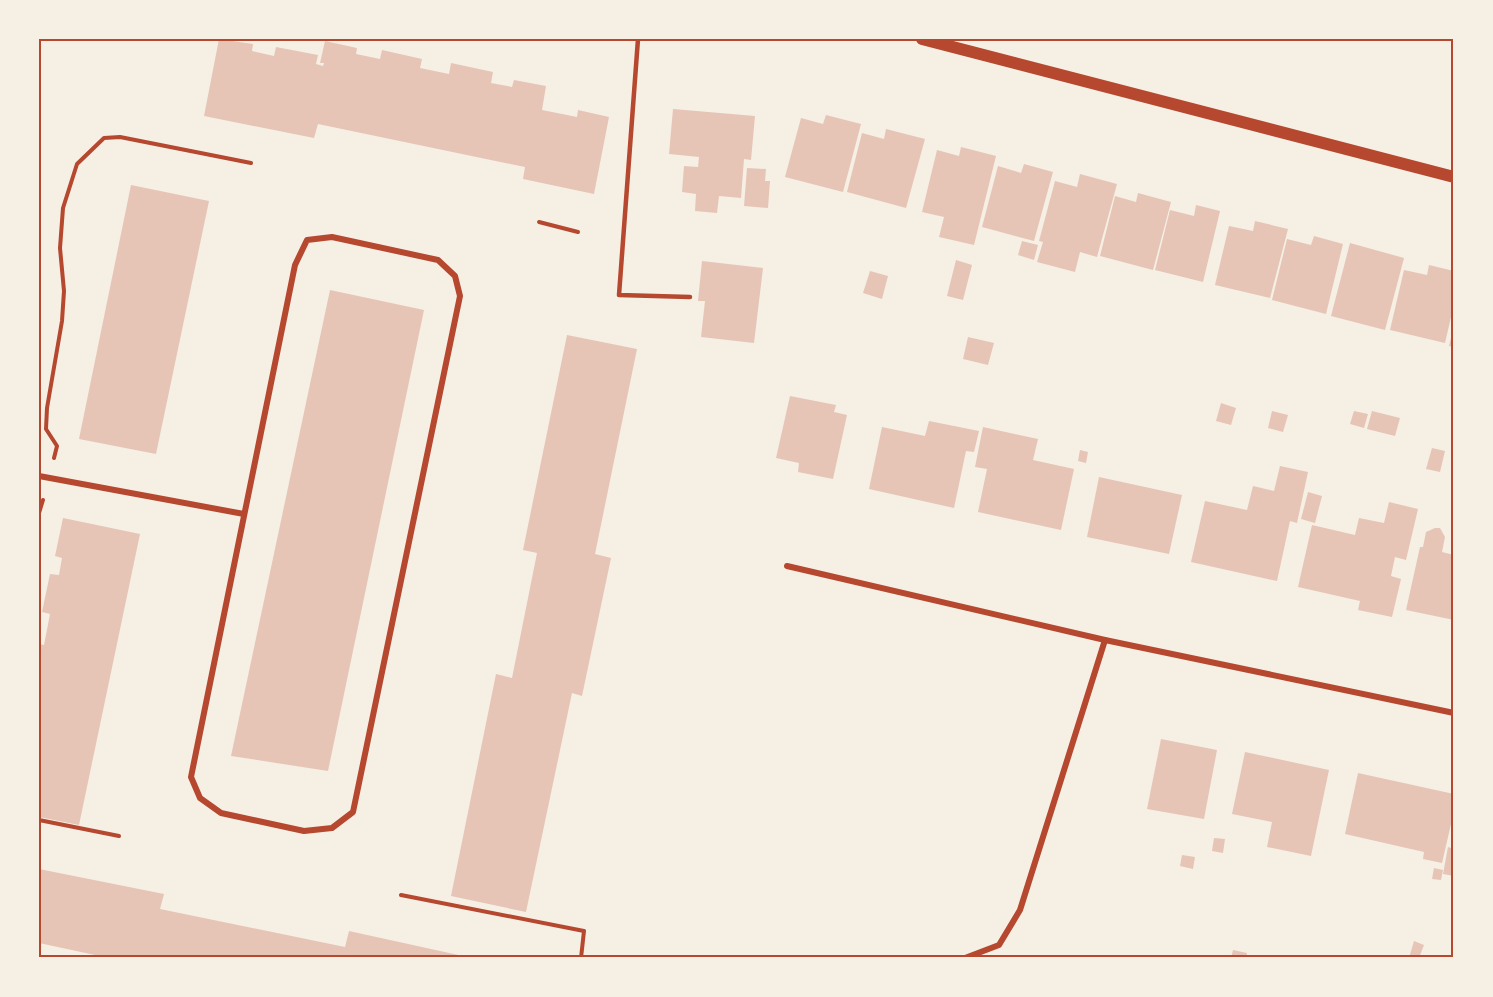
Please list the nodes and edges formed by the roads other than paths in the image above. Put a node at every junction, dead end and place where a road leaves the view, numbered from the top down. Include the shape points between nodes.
1 (638, 39) edge
2 (922, 39) edge
3 (1454, 177) edge
4 (690, 297) dead end
5 (39, 476) edge
6 (244, 514) junction
7 (786, 566) dead end
8 (1105, 640) junction
9 (1454, 713) edge
10 (965, 958) edge

1 - 4 lane via 619,294
2 - 3 main road
5 - 6 street
6 - 6 street via 295,265 307,240 332,237 438,260 455,276 460,296 353,812 332,828 304,831 221,813 200,798 191,777
7 - 8 street
8 - 9 street
8 - 10 street via 1020,910 999,945

